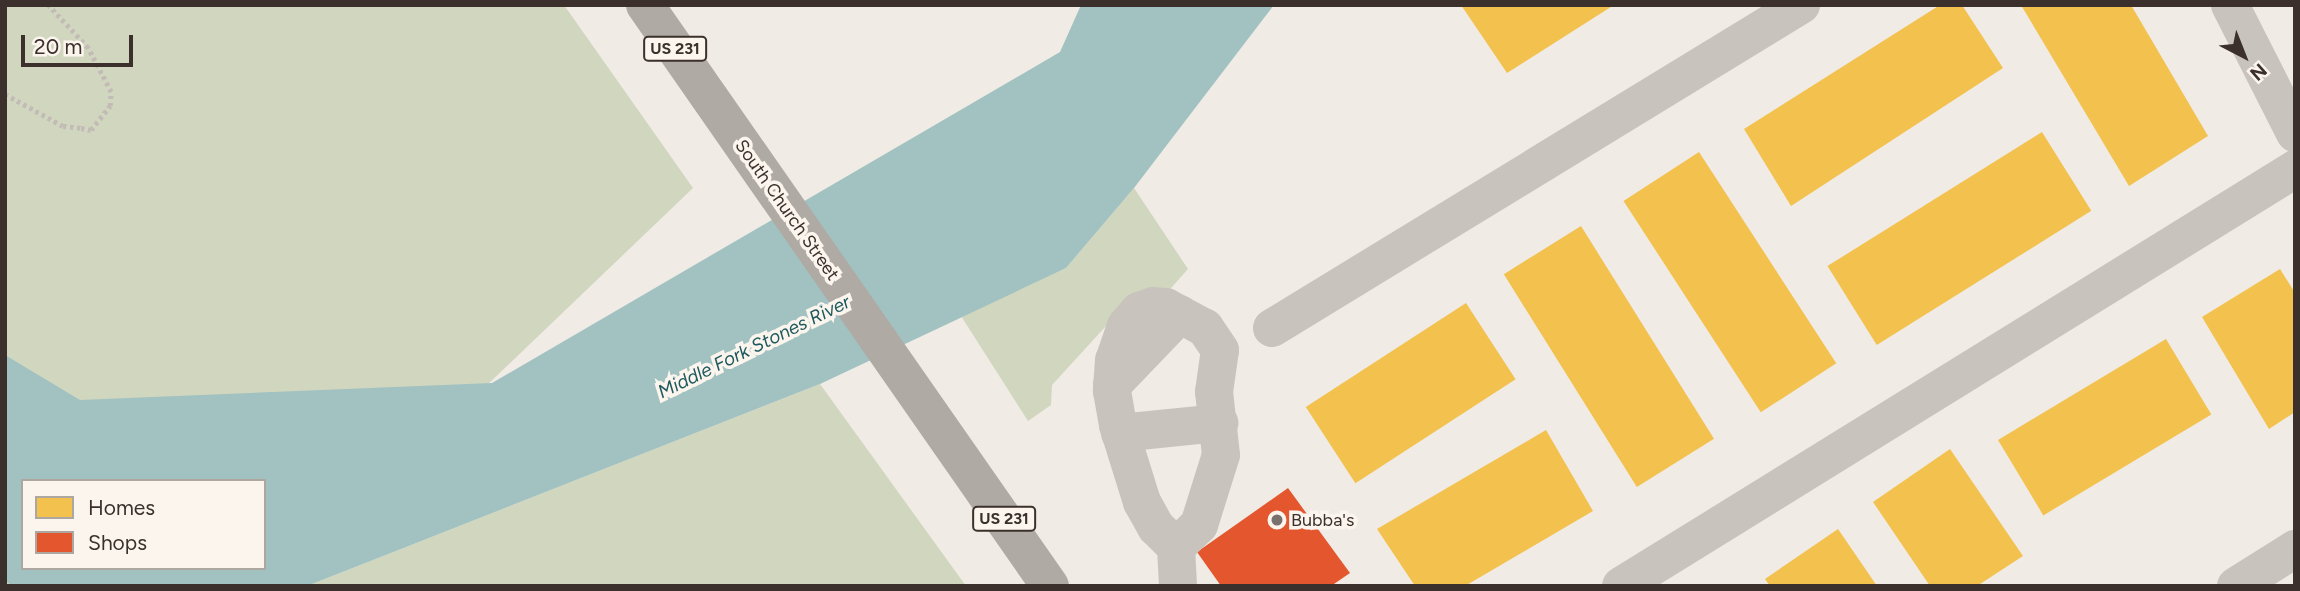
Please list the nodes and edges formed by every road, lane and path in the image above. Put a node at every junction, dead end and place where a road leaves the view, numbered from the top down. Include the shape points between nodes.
1 (48, 5) edge
2 (645, 5) edge
3 (1801, 5) edge
4 (2230, 5) edge
5 (5, 93) edge
6 (2295, 133) edge
7 (2295, 169) edge
8 (1272, 328) dead end
9 (1219, 423) junction
10 (1120, 433) junction
11 (1176, 547) junction
12 (2295, 549) edge
13 (1050, 586) edge
14 (1178, 586) edge
15 (1621, 586) edge
16 (2236, 586) edge

1 - 5 path via 88,48 111,92 110,106 91,130 63,126
2 - 13 highway, South Church Street / US 231
3 - 8 street
4 - 6 street
7 - 15 street
9 - 10 street
9 - 10 street via 1214,393 1220,349 1205,328 1153,306 1134,315 1114,360 1112,386
9 - 11 street via 1221,455 1207,506 1191,536
10 - 11 street via 1142,502 1156,527
11 - 14 street
12 - 16 street

